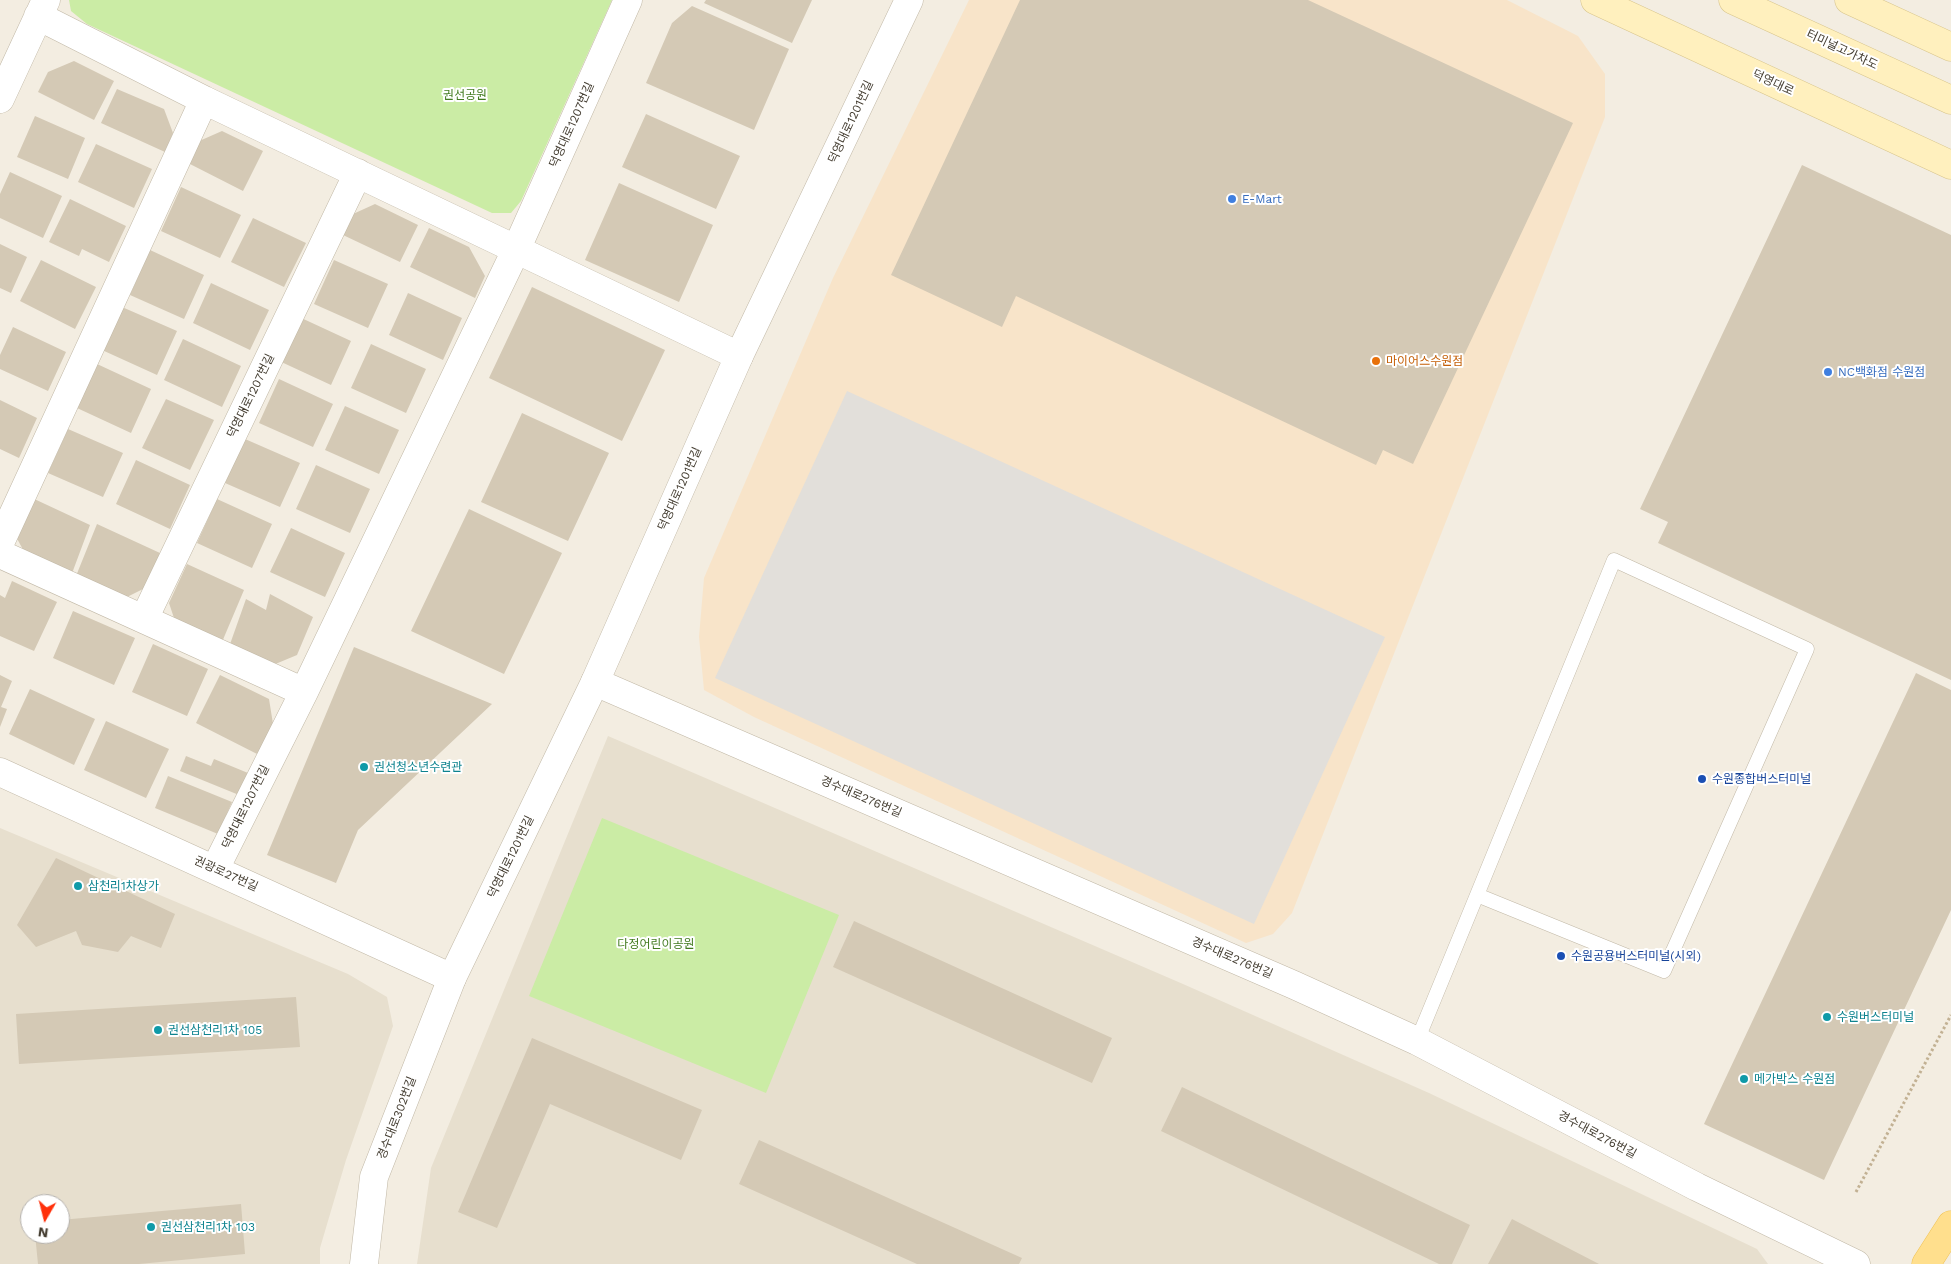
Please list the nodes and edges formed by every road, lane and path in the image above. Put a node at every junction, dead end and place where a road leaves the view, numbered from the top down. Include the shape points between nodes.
1 (628, 0) edge
2 (909, 0) edge
3 (1595, 0) edge
4 (1733, 0) edge
5 (1849, 0) edge
6 (42, 8) edge
7 (1951, 47) edge
8 (0, 99) edge
9 (204, 100) junction
10 (1951, 100) edge
11 (1951, 165) edge
12 (358, 173) junction
13 (516, 250) junction
14 (739, 356) junction
15 (0, 543) edge
16 (0, 554) edge
17 (144, 619) junction
18 (595, 682) junction
19 (304, 692) junction
20 (0, 772) edge
21 (215, 869) junction
22 (1477, 895) junction
23 (452, 978) junction
24 (1951, 1015) edge
25 (1417, 1041) junction
26 (1856, 1192) dead end
27 (1951, 1225) edge
28 (364, 1264) edge
29 (1856, 1264) edge
30 (1926, 1264) edge

1 - 13 street, 덕영대로1207번길
2 - 14 street, 덕영대로1201번길
3 - 11 main road, 덕영대로
4 - 10 main road, 터미널고가차도
5 - 7 main road
6 - 8 street
6 - 9 street
9 - 12 street
9 - 15 street
12 - 13 street
12 - 17 street, 덕영대로1207번길
13 - 14 street
13 - 19 street, 덕영대로1207번길
14 - 18 street, 덕영대로1201번길
16 - 17 street
17 - 19 street
18 - 23 street, 덕영대로1201번길
18 - 25 street, 경수대로276번길 via 1294,984
19 - 21 street, 덕영대로1207번길
20 - 21 street, 권광로27번길
21 - 23 street, 권광로27번길
22 - 22 lane via 1614,560 1807,650 1664,971
22 - 25 lane
23 - 28 street, 경수대로302번길 via 374,1177
24 - 26 path
25 - 29 street, 경수대로276번길 via 1697,1187
27 - 30 main road

